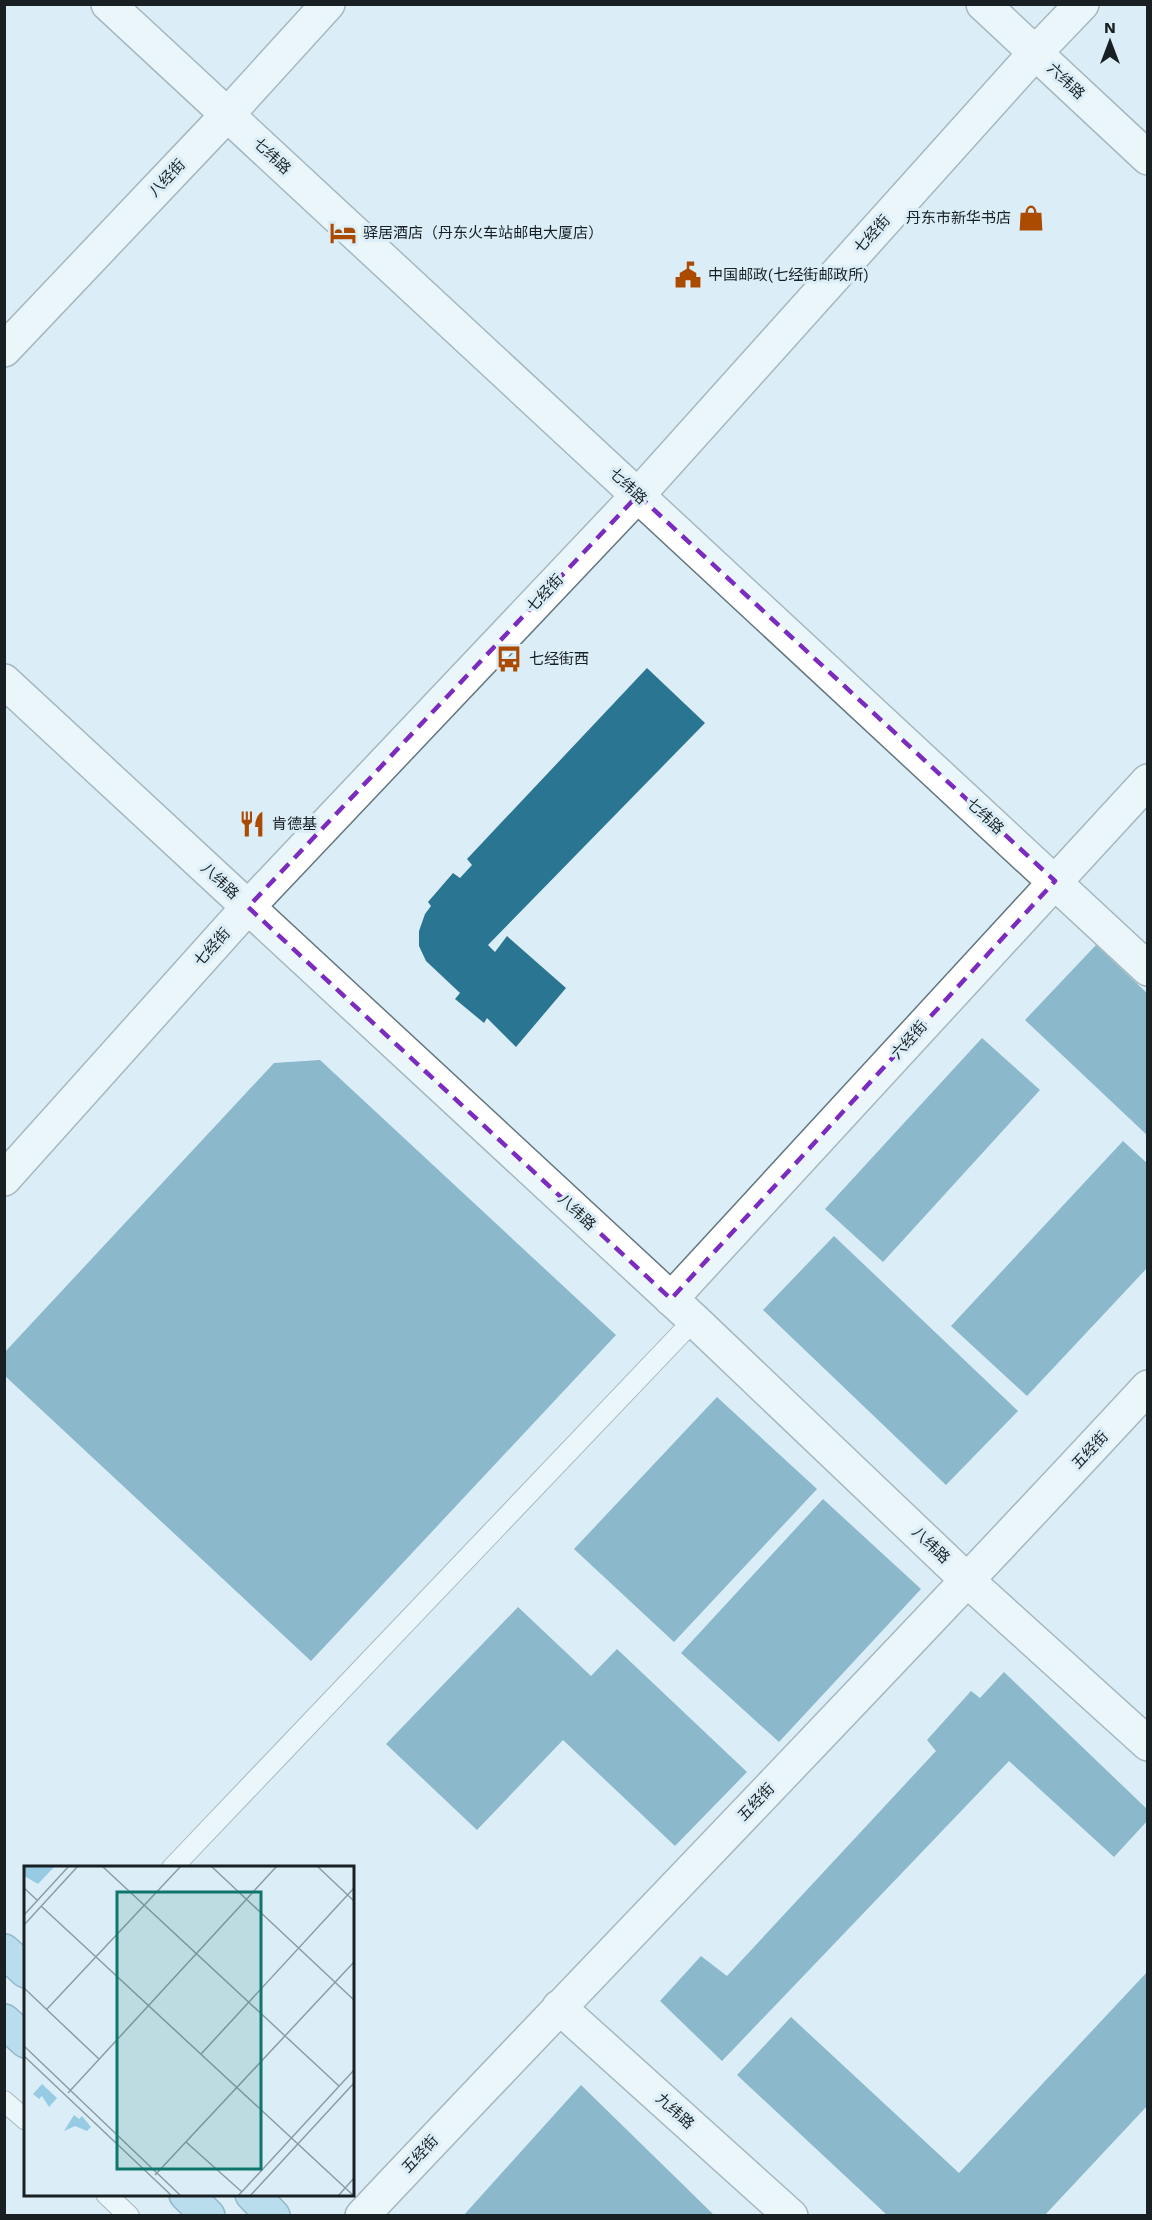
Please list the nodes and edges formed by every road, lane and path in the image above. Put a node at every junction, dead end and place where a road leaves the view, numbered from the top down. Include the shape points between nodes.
1 (108, 4) edge
2 (328, 4) edge
3 (983, 4) edge
4 (1082, 4) edge
5 (1036, 52) junction
6 (227, 115) junction
7 (1148, 158) edge
8 (4, 350) edge
9 (638, 495) junction
10 (4, 681) edge
11 (1148, 781) edge
12 (1054, 881) junction
13 (248, 907) junction
14 (1148, 969) edge
15 (4, 1179) edge
16 (683, 1310) junction
17 (1148, 1387) edge
18 (968, 1581) junction
19 (1148, 1744) edge
20 (174, 1866) edge
21 (4, 1951) edge
22 (24, 1969) edge
23 (559, 2007) junction
24 (4, 2101) edge
25 (24, 2118) edge
26 (108, 2196) edge
27 (188, 2196) edge
28 (254, 2196) edge
29 (129, 2216) edge
30 (208, 2216) edge
31 (273, 2216) edge
32 (362, 2216) edge
33 (792, 2216) edge

1 - 6 street, 七纬路
2 - 6 street, 八经街
3 - 5 street, 六纬路
4 - 5 street, 七经街
5 - 7 street, 六纬路
5 - 9 street, 七经街
6 - 8 street, 八经街
6 - 9 street, 七纬路
9 - 12 street, 七纬路
9 - 13 street, 七经街
10 - 13 street, 八纬路
11 - 12 street, 六经街
12 - 14 street, 七纬路
12 - 16 street, 六经街
13 - 15 street, 七经街
13 - 16 street, 八纬路
16 - 18 street, 八纬路
16 - 20 lane
17 - 18 street, 五经街
18 - 19 street, 八纬路
18 - 23 street, 五经街
21 - 22 main road
23 - 32 street, 五经街
23 - 33 street, 九纬路
24 - 25 lane
26 - 29 lane
27 - 30 main road
28 - 31 main road

